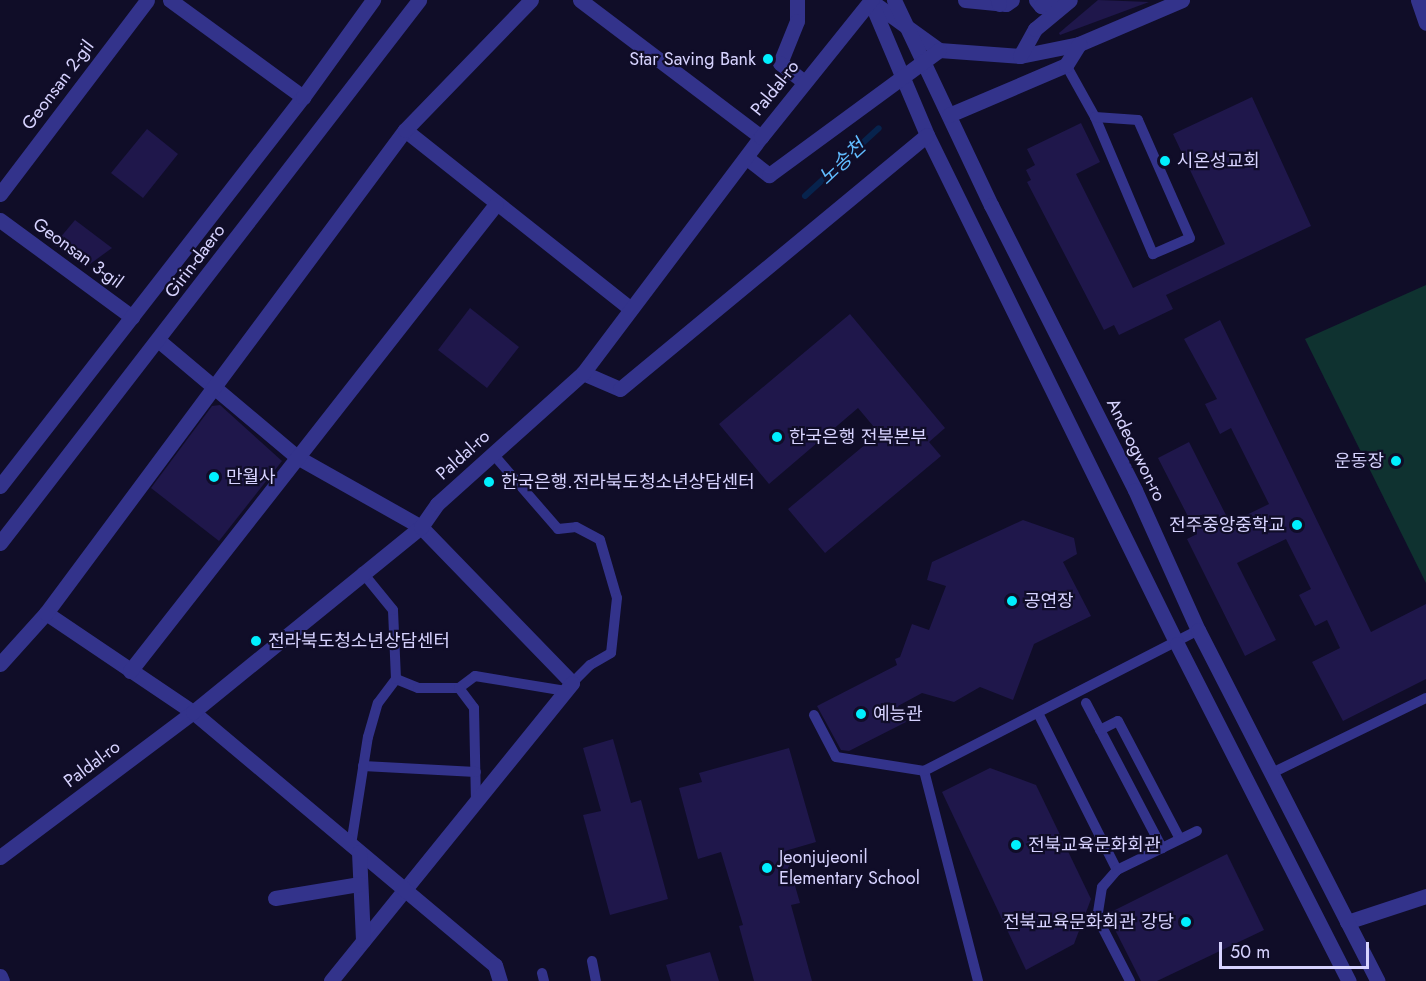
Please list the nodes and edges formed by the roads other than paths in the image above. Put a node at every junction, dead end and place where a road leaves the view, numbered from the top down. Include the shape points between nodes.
1 (147, 0) edge
2 (170, 0) edge
3 (373, 0) edge
4 (419, 0) edge
5 (531, 0) edge
6 (580, 0) edge
7 (797, 0) edge
8 (871, 0) edge
9 (894, 0) edge
10 (965, 0) edge
11 (1036, 0) edge
12 (1068, 0) edge
13 (1182, 0) edge
14 (1418, 0) edge
15 (1003, 1) edge
16 (903, 20) junction
17 (1426, 23) edge
18 (1079, 44) junction
19 (939, 50) junction
20 (1020, 56) junction
21 (921, 60) junction
22 (1066, 65) junction
23 (901, 74) junction
24 (804, 82) junction
25 (303, 98) junction
26 (949, 115) junction
27 (1095, 117) junction
28 (405, 130) junction
29 (927, 135) junction
30 (761, 137) junction
31 (747, 158) junction
32 (0, 194) edge
33 (496, 204) junction
34 (0, 220) edge
35 (631, 309) junction
36 (132, 317) junction
37 (158, 340) junction
38 (583, 373) junction
39 (214, 388) junction
40 (493, 454) junction
41 (297, 457) junction
42 (0, 486) edge
43 (421, 527) junction
44 (0, 543) edge
45 (362, 572) junction
46 (46, 613) junction
47 (1198, 630) junction
48 (1177, 644) junction
49 (0, 664) edge
50 (130, 670) junction
51 (396, 679) junction
52 (569, 687) junction
53 (459, 688) junction
54 (1426, 698) edge
55 (1086, 703) dead end
56 (193, 712) junction
57 (1038, 713) junction
58 (814, 715) dead end
59 (1100, 730) junction
60 (363, 766) junction
61 (924, 771) junction
62 (476, 772) junction
63 (1274, 772) junction
64 (476, 801) junction
65 (1197, 831) dead end
66 (1180, 839) junction
67 (355, 848) junction
68 (1162, 848) junction
69 (0, 857) edge
70 (1117, 870) junction
71 (360, 884) junction
72 (405, 890) junction
73 (1426, 896) edge
74 (275, 898) dead end
75 (1347, 922) junction
76 (363, 941) junction
77 (592, 961) dead end
78 (0, 976) edge
79 (2, 981) edge
80 (331, 981) edge
81 (500, 981) edge
82 (596, 981) edge
83 (978, 981) edge
84 (1130, 981) edge
85 (1349, 981) edge
86 (1378, 981) edge

1 - 32 street, Geonsan 2-gil
2 - 25 street
3 - 25 street, Girin-daero
4 - 37 street, Girin-daero
5 - 28 street
6 - 30 street
7 - 24 street via 797,21 780,63
8 - 16 street
8 - 23 street
8 - 24 street, Paldal-ro
9 - 16 street, Andeogwon-ro
10 - 15 street
11 - 12 street via 1041,6
12 - 20 street via 1035,29
13 - 18 street
14 - 17 street
16 - 19 street
16 - 21 street, Andeogwon-ro
18 - 20 street
18 - 22 street
19 - 20 street
19 - 21 street
21 - 23 street
21 - 26 street, Andeogwon-ro
22 - 26 street
22 - 27 lane
23 - 29 street
23 - 31 street via 769,175
24 - 30 street, Paldal-ro
25 - 36 street, Girin-daero
26 - 47 street, Andeogwon-ro via 1135,490
27 - 27 lane via 1153,254 1190,238 1138,120
28 - 33 street
28 - 39 street
29 - 38 street via 620,389
29 - 48 street
30 - 31 street, Paldal-ro
31 - 35 street, Paldal-ro
33 - 35 street
33 - 41 street
34 - 36 street, Geonsan 3-gil
35 - 38 street, Paldal-ro
36 - 42 street, Girin-daero
37 - 39 street
37 - 44 street, Girin-daero
38 - 40 street, Paldal-ro
39 - 41 street
39 - 46 street
40 - 43 street, Paldal-ro via 437,504
40 - 52 lane via 558,529 576,527 600,540 617,598 611,653 590,665
41 - 43 street
41 - 50 street
43 - 45 street, Paldal-ro
43 - 52 street
45 - 51 lane via 393,610
45 - 56 street, Paldal-ro
46 - 49 street
46 - 50 street
47 - 48 lane
47 - 63 street, Andeogwon-ro
48 - 57 lane
48 - 85 street
50 - 56 street
51 - 53 lane via 418,688
51 - 60 lane via 378,703
52 - 53 lane via 475,676
52 - 64 street
53 - 62 lane via 474,708
54 - 63 lane
55 - 59 lane
56 - 67 street
56 - 69 street, Paldal-ro
57 - 61 lane
57 - 70 lane
58 - 61 lane via 837,757
59 - 66 lane via 1118,721
59 - 68 lane
60 - 62 lane
60 - 67 lane
61 - 83 lane
62 - 64 lane
63 - 75 street, Andeogwon-ro
64 - 72 street
65 - 66 lane
66 - 68 lane
67 - 71 street
67 - 72 street
68 - 70 lane
70 - 84 lane via 1102,886 1097,917
71 - 74 street
71 - 76 street
72 - 76 street
72 - 81 street via 495,965
73 - 75 street
75 - 86 street, Andeogwon-ro
76 - 80 street
77 - 82 lane
78 - 79 street

